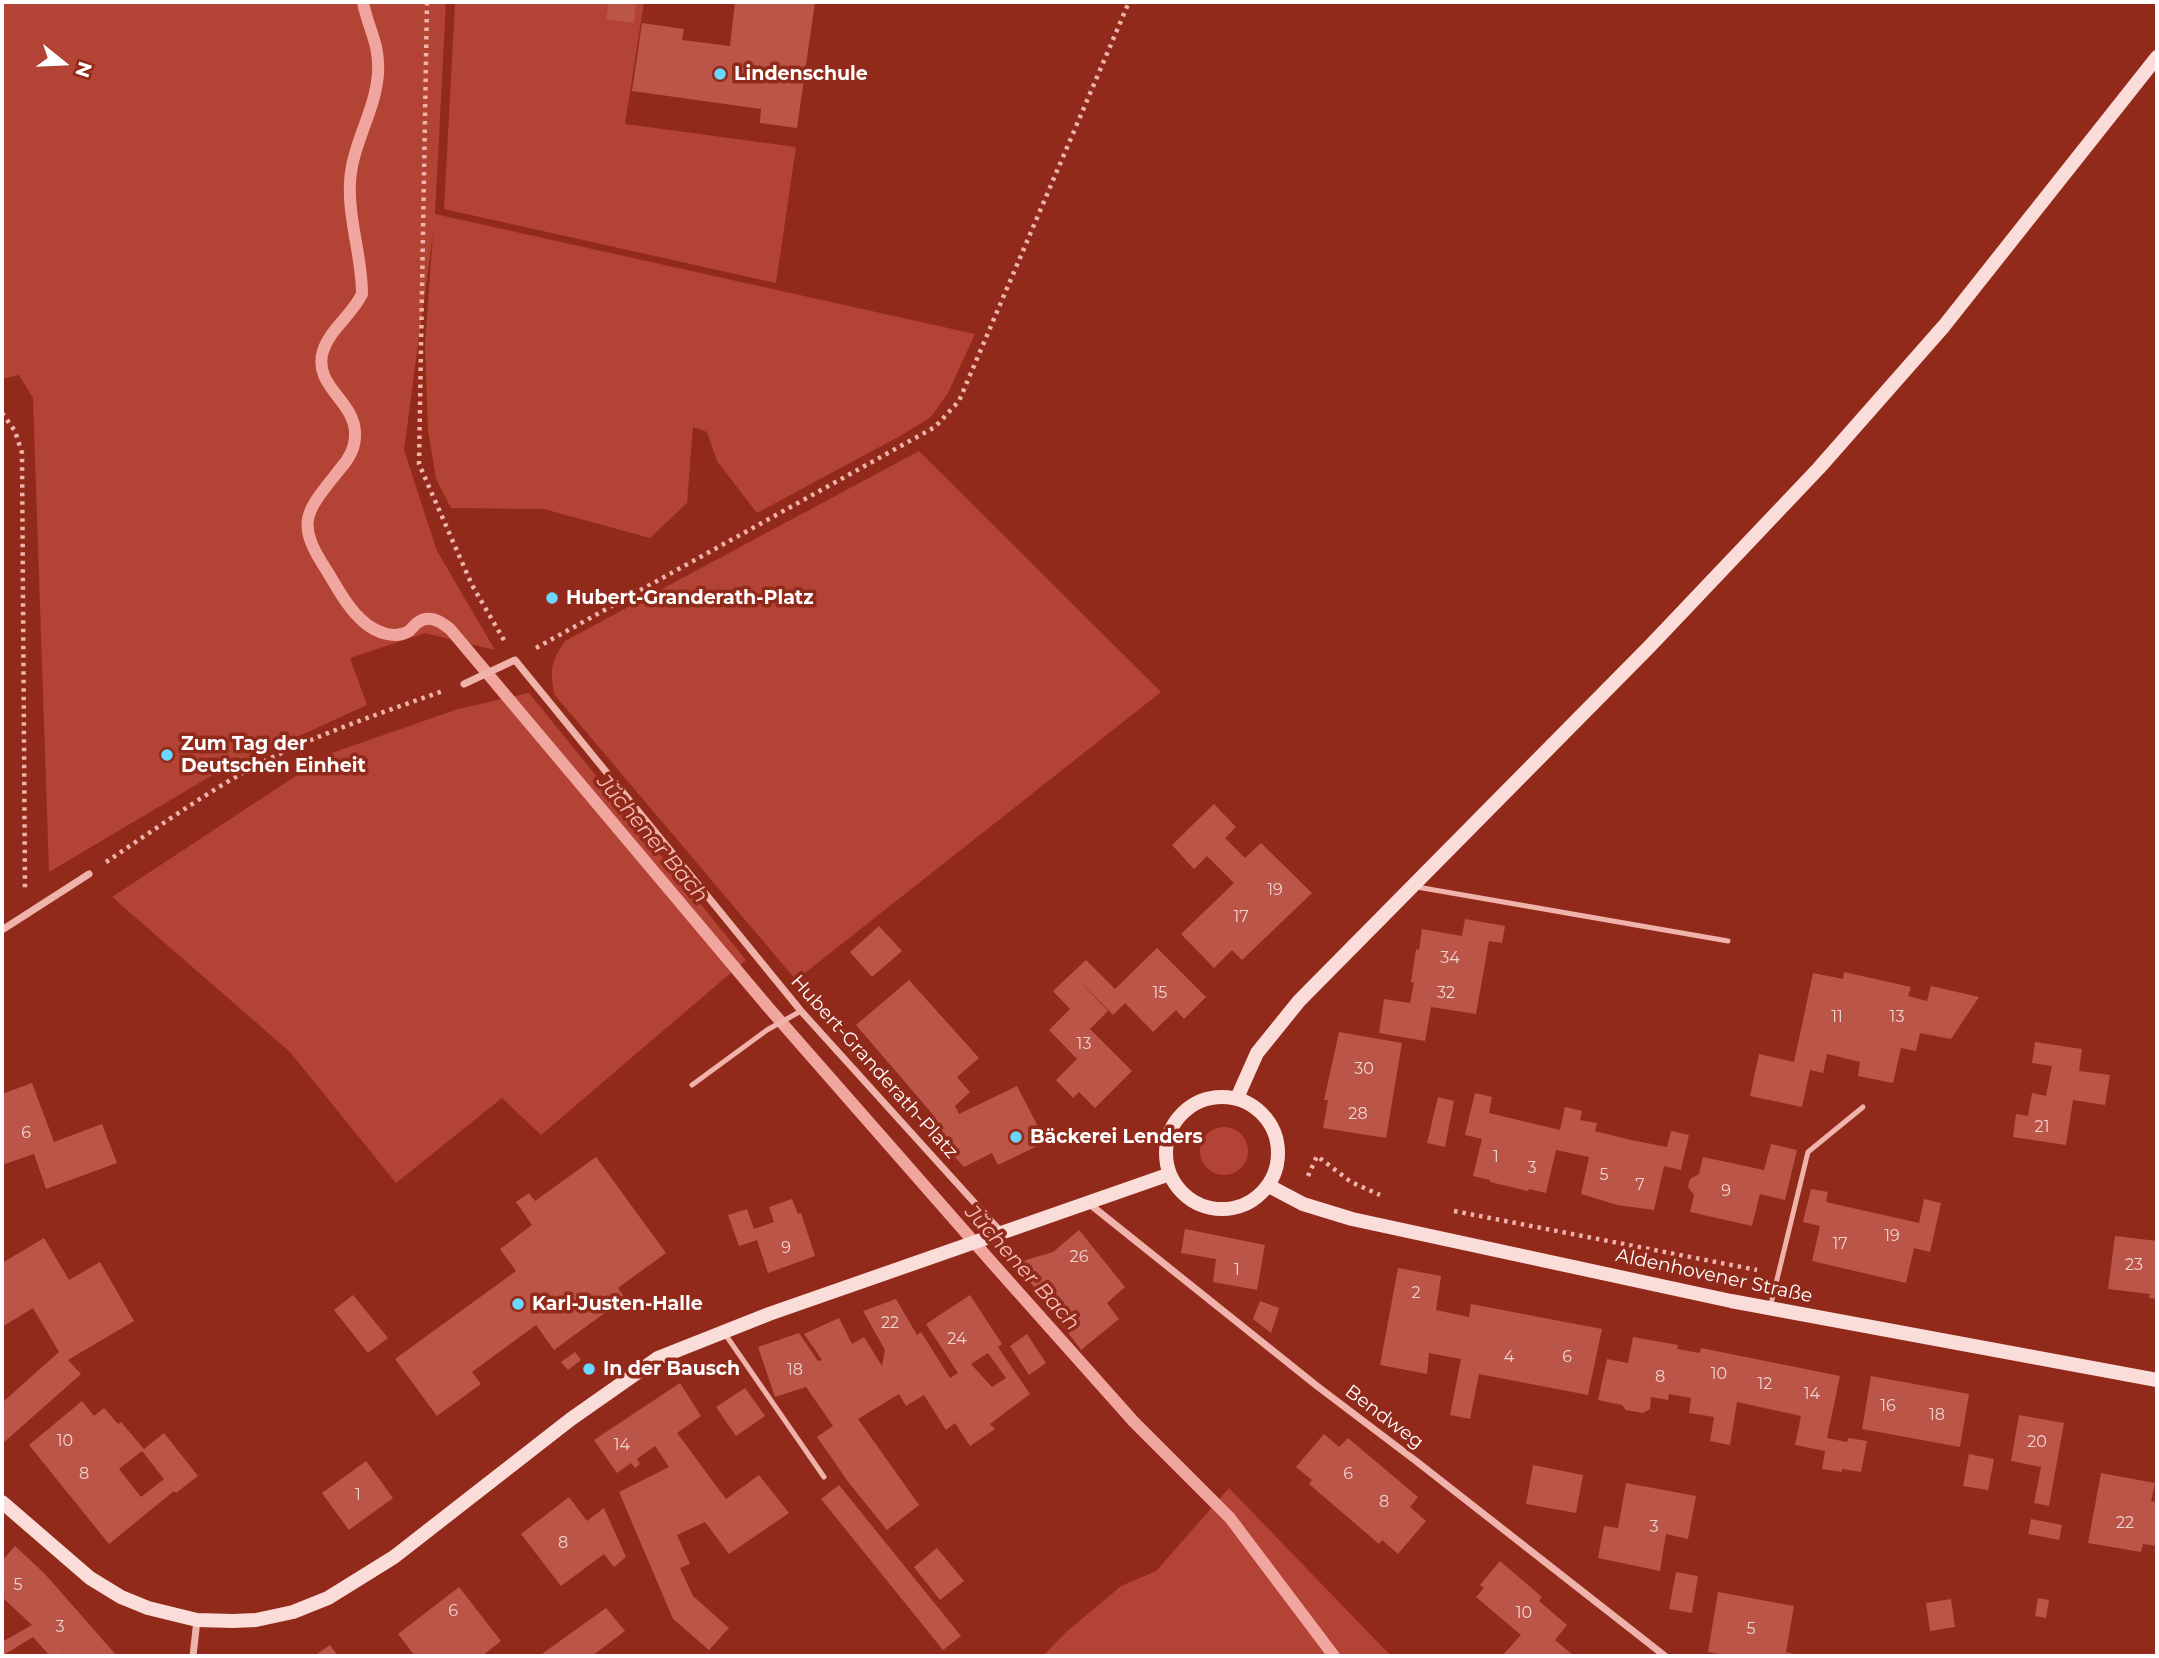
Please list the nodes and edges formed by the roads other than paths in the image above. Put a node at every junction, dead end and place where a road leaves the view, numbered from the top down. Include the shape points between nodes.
1 (2157, 57) edge
2 (464, 684) road end
3 (89, 874) road end
4 (1414, 887) junction
5 (2, 930) edge
6 (1728, 941) dead end
7 (801, 1011) junction
8 (692, 1085) dead end
9 (1237, 1098) junction
10 (1863, 1107) dead end
11 (1170, 1174) junction
12 (1269, 1186) junction
13 (1086, 1202) junction
14 (997, 1233) junction
15 (1770, 1308) junction
16 (723, 1331) junction
17 (2157, 1380) edge
18 (824, 1477) dead end
19 (2, 1502) edge
20 (197, 1620) junction
21 (193, 1656) edge
22 (1665, 1656) edge

1 - 4 street via 1944,326 1819,468
2 - 7 street, Hubert-Granderath-Platz via 515,660
3 - 5 street
4 - 6 lane
4 - 9 street via 1276,1026 1257,1053
7 - 8 lane
7 - 14 street, Hubert-Granderath-Platz
9 - 11 street via 1217,1096 1183,1111 1166,1144
9 - 12 street via 1262,1112 1277,1138 1279,1155
10 - 15 lane via 1808,1152
11 - 12 street via 1184,1195 1219,1210 1238,1208
11 - 13 street
12 - 15 street, Aldenhovener Straße via 1297,1201 1352,1219
13 - 14 street
13 - 22 street, Bendweg
14 - 16 street
15 - 17 street, Aldenhovener Straße
16 - 18 lane
16 - 20 street via 640,1368 394,1557 344,1589 274,1617
19 - 20 street via 106,1589 148,1608
20 - 21 street

